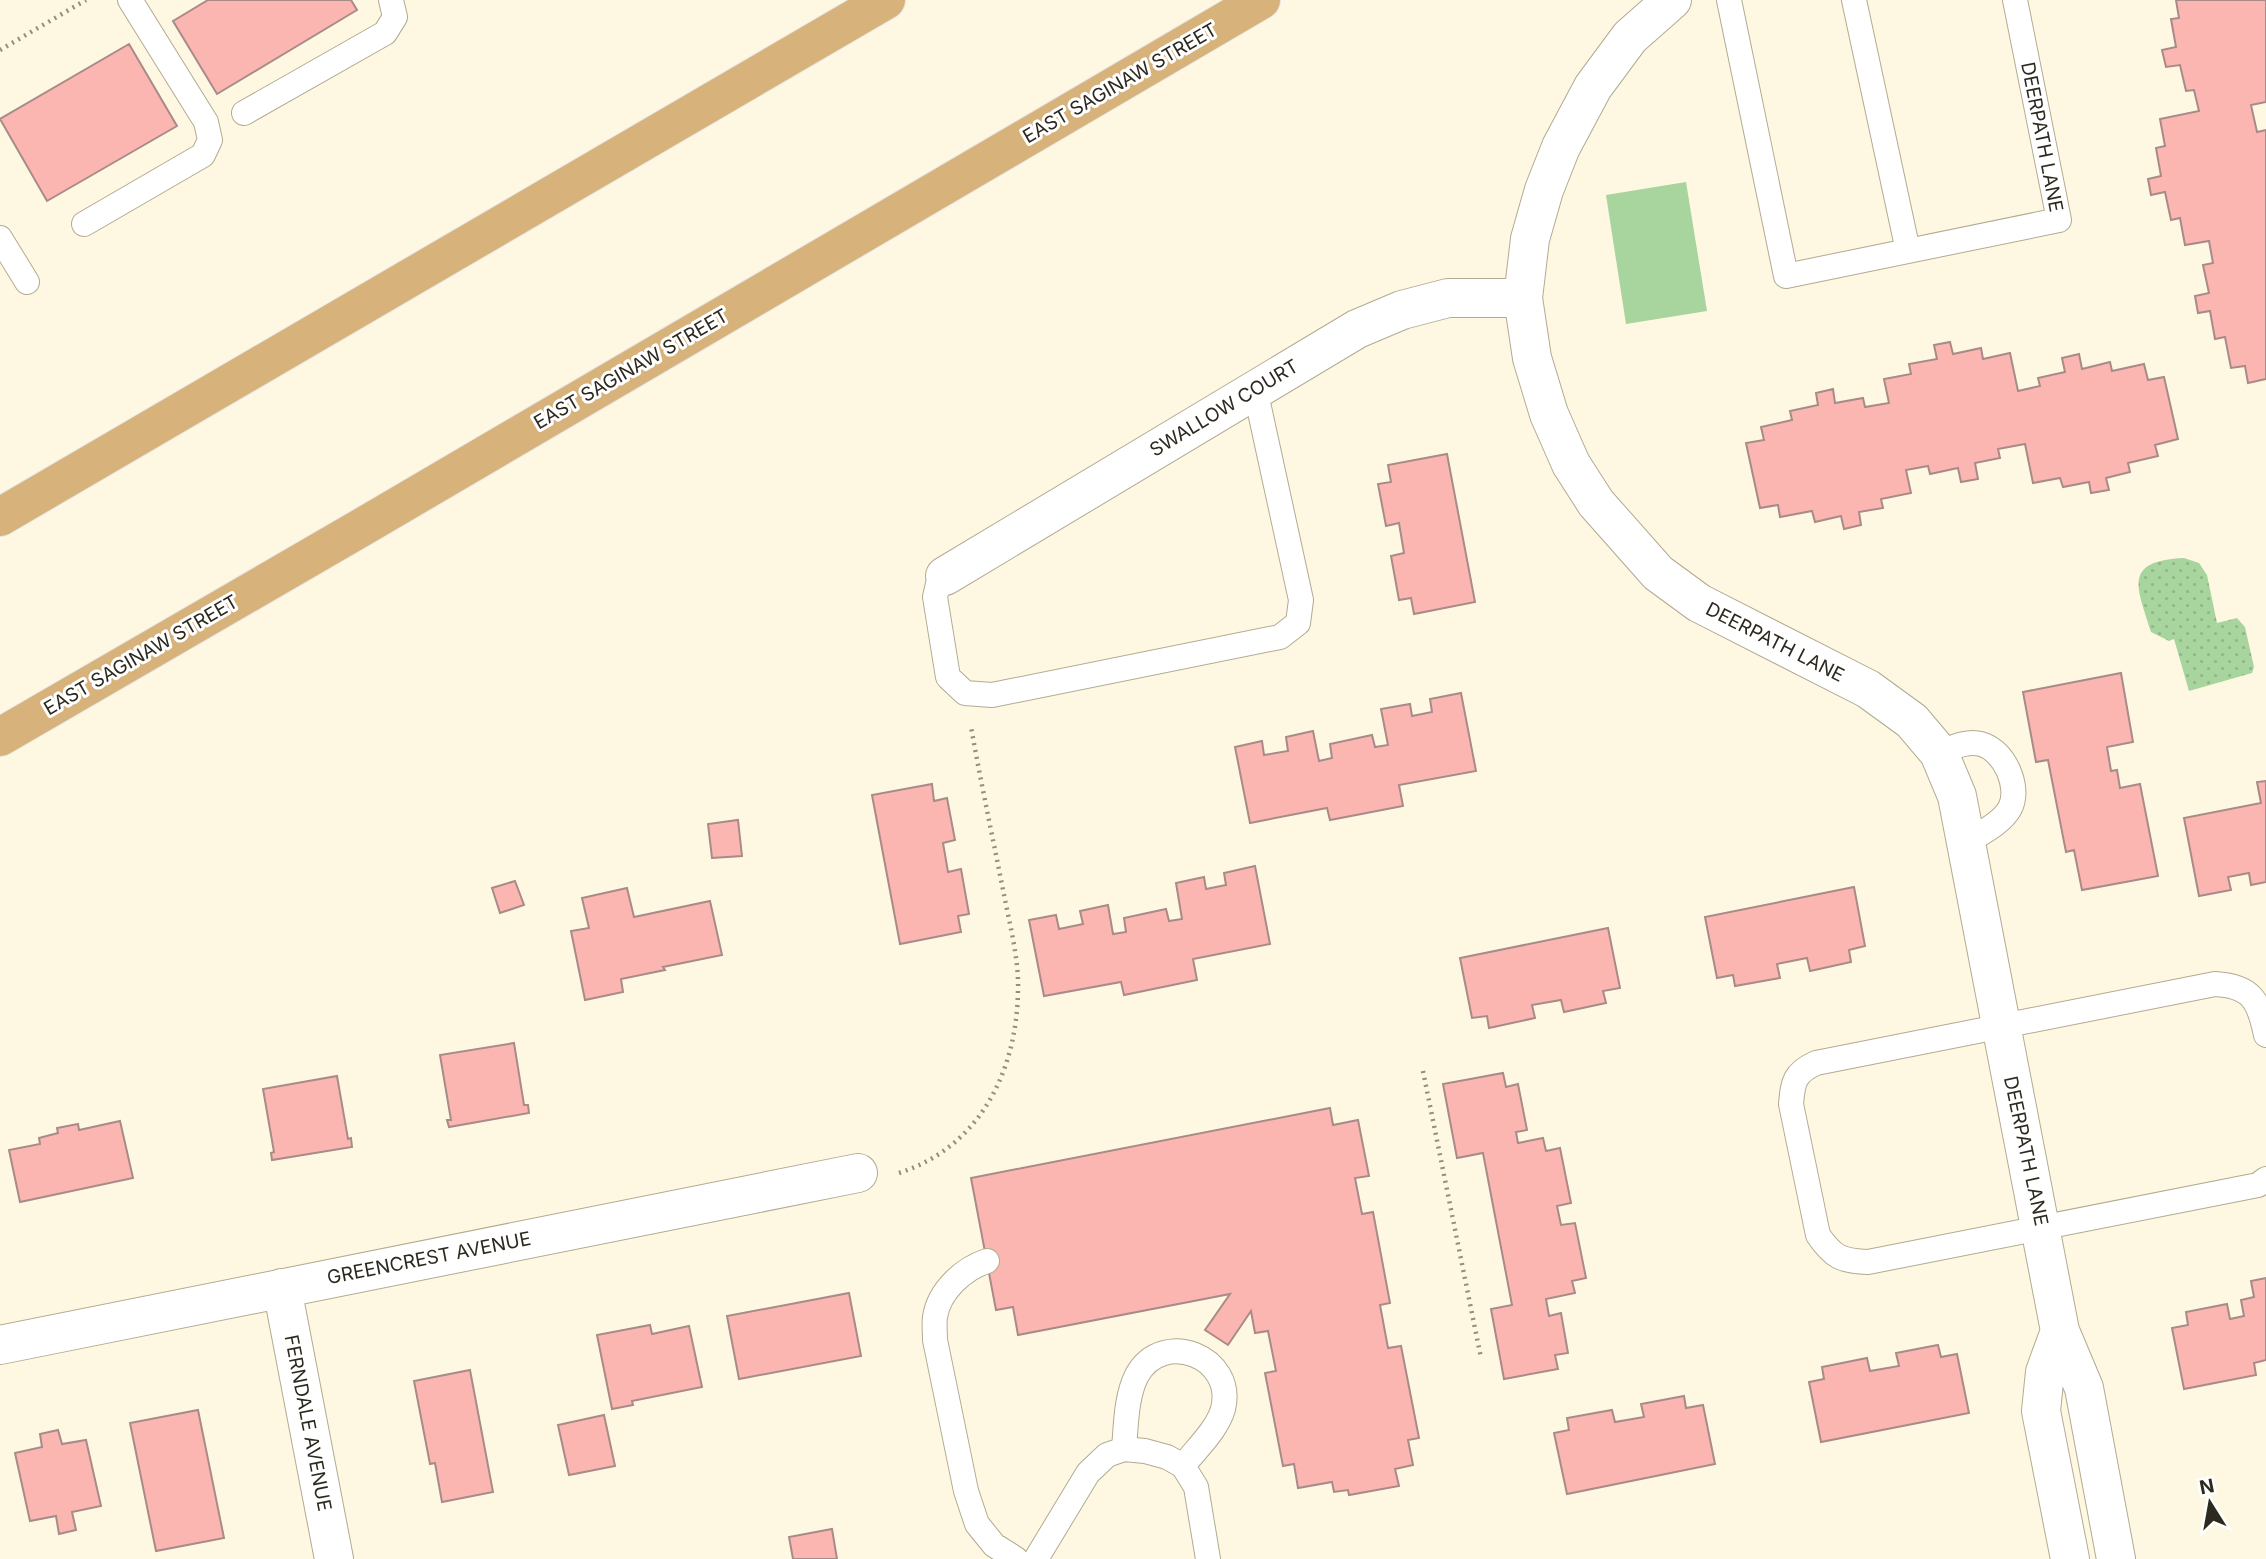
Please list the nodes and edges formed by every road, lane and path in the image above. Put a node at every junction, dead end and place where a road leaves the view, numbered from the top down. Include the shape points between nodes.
1 (86, 0) edge
2 (130, 0) edge
3 (391, 0) edge
4 (886, 0) edge
5 (1261, 0) edge
6 (1672, 0) edge
7 (1729, 0) edge
8 (1854, 0) edge
9 (2015, 0) edge
10 (0, 50) edge
11 (244, 113) dead end
12 (84, 224) dead end
13 (0, 238) edge
14 (1908, 251) junction
15 (27, 282) dead end
16 (1523, 298) junction
17 (1255, 389) junction
18 (0, 517) edge
19 (945, 576) joint
20 (965, 693) junction
21 (0, 737) edge
22 (1939, 753) junction
23 (1967, 842) junction
24 (2000, 1028) junction
25 (2266, 1035) edge
26 (1423, 1071) dead end
27 (858, 1173) joint
28 (2266, 1179) edge
29 (2042, 1228) junction
30 (987, 1261) dead end
31 (282, 1288) junction
32 (2060, 1331) junction
33 (0, 1345) edge
34 (1481, 1358) dead end
35 (1124, 1449) junction
36 (1183, 1466) junction
37 (334, 1559) edge
38 (1016, 1559) edge
39 (1036, 1559) edge
40 (1208, 1559) edge
41 (2070, 1559) edge
42 (2116, 1559) edge

1 - 10 path
2 - 12 lane via 206,122 210,140 202,155
3 - 11 lane via 395,17 385,33
4 - 18 main road
5 - 21 main road, EAST SAGINAW STREET
6 - 16 street, DEERPATH LANE via 1630,37 1593,87 1561,148 1530,239
7 - 14 lane, DEERPATH LANE via 1786,276
8 - 14 lane
9 - 14 lane, DEERPATH LANE via 2059,220
13 - 15 lane
16 - 17 street, SWALLOW COURT via 1448,298 1402,310 1357,328
16 - 22 street, DEERPATH LANE via 1532,358 1570,464 1596,503 1658,573 1699,603 1868,690 1912,721
17 - 19 street, SWALLOW COURT
17 - 20 lane via 1301,600 1298,623 1280,637 992,695
19 - 20 lane via 935,597 948,677
20 - 27 path via 1011,929 1018,989 1014,1035 1001,1082 981,1118 949,1147 912,1169 877,1180
22 - 23 street, DEERPATH LANE via 1957,796
22 - 23 lane via 1969,742 1984,744 2010,772 2011,807 2002,819
23 - 24 street, DEERPATH LANE
24 - 25 lane via 2215,984 2235,985 2248,994 2261,1012
24 - 29 street, DEERPATH LANE
24 - 29 lane via 1802,1069 1793,1084 1791,1104 1818,1235 1829,1251 1846,1261 1868,1262
26 - 34 path
27 - 31 street, GREENCREST AVENUE
28 - 29 lane via 2258,1185
29 - 32 street, DEERPATH LANE
30 - 38 lane via 960,1275 943,1295 935,1316 934,1340 977,1524 994,1545
31 - 33 street, GREENCREST AVENUE
31 - 37 street, FERNDALE AVENUE
32 - 41 street via 2045,1372 2041,1410
32 - 42 street, DEERPATH LANE via 2084,1388
35 - 36 lane via 1167,1457
35 - 36 lane via 1136,1376 1158,1355 1189,1352 1214,1367 1225,1396 1215,1425
35 - 39 lane via 1107,1455 1088,1474
36 - 40 lane via 1196,1487

